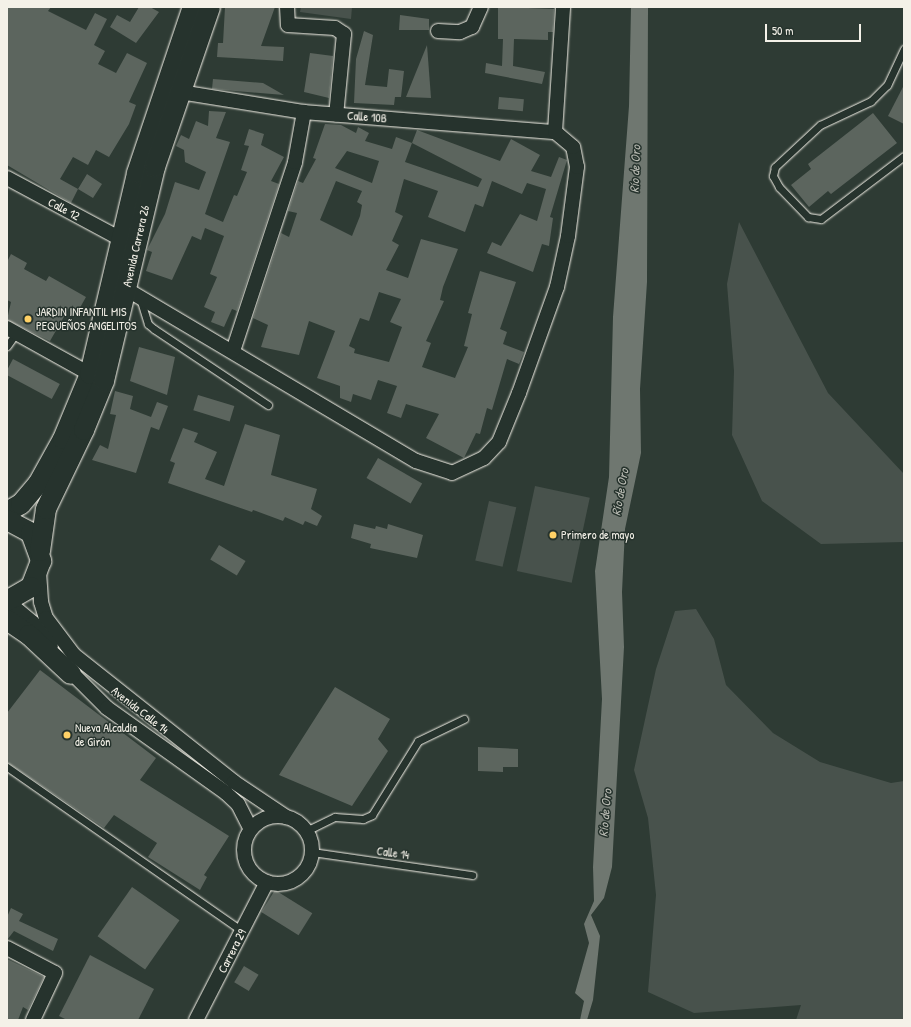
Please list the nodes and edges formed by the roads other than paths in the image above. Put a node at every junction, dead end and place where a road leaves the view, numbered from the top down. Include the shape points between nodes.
1 (287, 7) edge
2 (482, 7) edge
3 (564, 7) edge
4 (204, 8) edge
5 (438, 31) dead end
6 (904, 49) edge
7 (180, 92) junction
8 (304, 112) junction
9 (336, 115) junction
10 (555, 132) junction
11 (904, 156) edge
12 (7, 178) edge
13 (121, 239) junction
14 (133, 293) junction
15 (12, 330) edge
16 (7, 346) edge
17 (233, 351) junction
18 (90, 374) junction
19 (268, 405) dead end
20 (7, 512) edge
21 (7, 520) edge
22 (40, 551) junction
23 (39, 571) junction
24 (7, 601) edge
25 (7, 620) edge
26 (71, 674) junction
27 (464, 719) dead end
28 (7, 767) edge
29 (286, 817) junction
30 (250, 829) junction
31 (306, 831) junction
32 (312, 852) junction
33 (472, 876) dead end
34 (267, 882) junction
35 (242, 931) junction
36 (7, 948) edge
37 (33, 1020) edge
38 (196, 1020) edge

1 - 9 street via 288,25 335,28 344,34
2 - 5 street via 472,27 460,32
3 - 10 street
4 - 7 main road, Avenida Carrera 26
4 - 13 main road, Avenida Carrera 26 via 137,173
6 - 11 lane via 886,85 871,101 820,125 775,167 773,176 779,187 808,217 821,219
7 - 8 street, Calle 10B
7 - 14 main road, Avenida Carrera 26 via 149,189
8 - 9 street, Calle 10B
8 - 17 street via 295,162
9 - 10 street, Calle 10B
10 - 17 street via 573,147 577,167 568,236 557,287 499,442 484,458 452,473 416,461
12 - 13 street, Calle 12
13 - 18 main road, Avenida Carrera 26
14 - 17 street
14 - 19 lane via 148,324 154,329
14 - 22 main road, Avenida Carrera 26 via 104,381 84,430 46,509
15 - 16 lane
15 - 18 street
18 - 20 main road, Avenida Carrera 26 via 63,439 38,484 21,504
21 - 22 main road via 31,533
22 - 23 main road, Avenida Carrera 26
23 - 24 main road via 31,587
23 - 29 street, Avenida Calle 14 via 41,602 46,618 74,655 228,778
24 - 26 street, Avenida Calle 14 via 33,623
25 - 26 main road via 29,635
26 - 30 street, Avenida Calle 14 via 107,708 226,792 238,804
27 - 31 lane via 418,741 372,815 363,819 335,817
28 - 35 lane
29 - 30 street via 266,817
29 - 31 street
30 - 34 street via 245,838 245,860 254,873
31 - 32 street
32 - 33 lane, Calle 14
32 - 34 street via 309,864 296,877 279,884
34 - 35 street, Carrera 29
35 - 38 street, Carrera 29
36 - 37 street via 48,967 55,973

